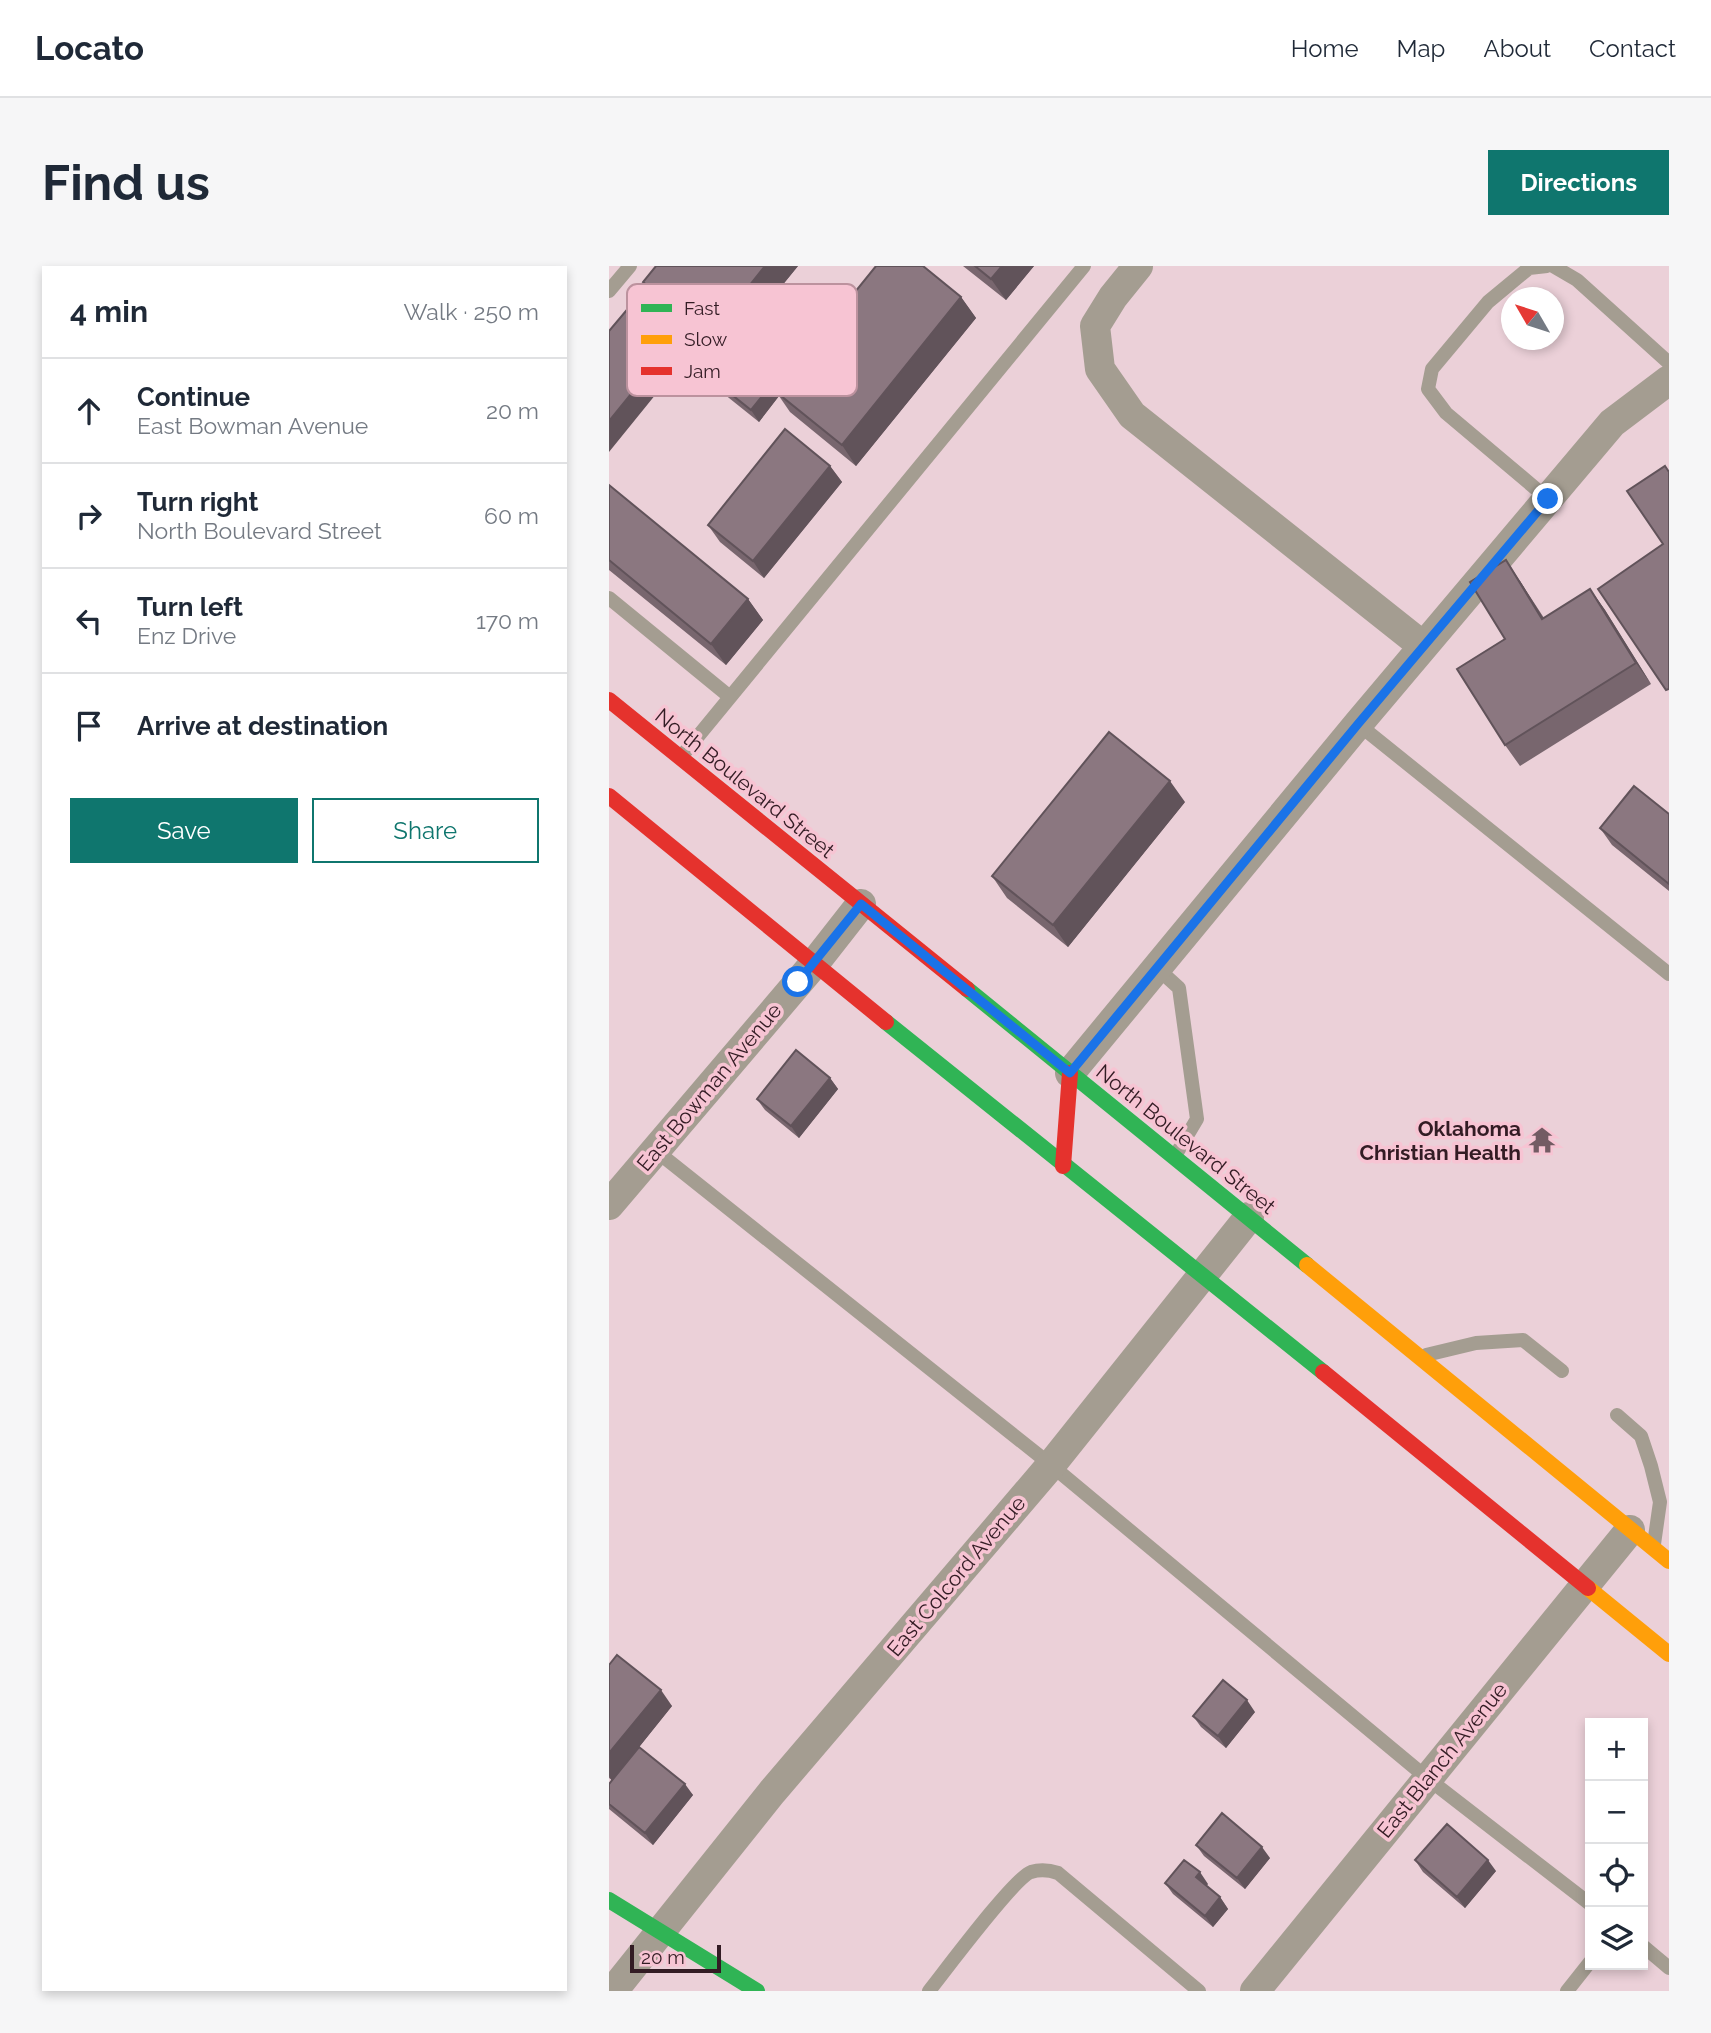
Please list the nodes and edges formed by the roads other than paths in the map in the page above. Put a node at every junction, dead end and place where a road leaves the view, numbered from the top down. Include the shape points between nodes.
1 (630, 266) edge
2 (1084, 266) edge
3 (1138, 266) edge
4 (1546, 266) edge
5 (1553, 266) edge
6 (609, 291) edge
7 (1669, 363) edge
8 (1669, 380) edge
9 (1548, 499) junction
10 (609, 598) edge
11 (1423, 646) junction
12 (730, 697) junction
13 (609, 700) edge
14 (1358, 724) junction
15 (681, 757) junction
16 (609, 796) edge
17 (861, 904) junction
18 (814, 964) junction
19 (1157, 968) junction
20 (1669, 974) edge
21 (1070, 1073) junction
22 (655, 1150) junction
23 (1174, 1157) junction
24 (1063, 1166) junction
25 (609, 1205) edge
26 (1249, 1217) junction
27 (1203, 1275) junction
28 (1418, 1356) junction
29 (1562, 1371) dead end
30 (1617, 1415) dead end
31 (1051, 1465) junction
32 (1630, 1530) junction
33 (1654, 1548) junction
34 (1669, 1561) edge
35 (1584, 1586) junction
36 (1669, 1654) edge
37 (1427, 1778) junction
38 (609, 1900) edge
39 (1585, 1900) edge
40 (660, 1933) junction
41 (1648, 1950) edge
42 (1585, 1968) edge
43 (1669, 1968) edge
44 (613, 1991) edge
45 (757, 1991) edge
46 (929, 1991) edge
47 (1199, 1991) edge
48 (1255, 1991) edge
49 (1567, 1991) edge

1 - 6 lane
2 - 12 lane
3 - 11 street via 1095,326 1100,369 1132,415
4 - 9 lane via 1529,268 1488,302 1432,369 1429,389 1446,413
5 - 7 lane via 1577,280
8 - 9 street via 1612,423
9 - 11 street
10 - 12 lane
11 - 14 street
12 - 15 lane
13 - 15 main road, North Boulevard Street
14 - 19 street
14 - 20 lane
15 - 17 main road, North Boulevard Street
16 - 18 main road
17 - 18 street, East Bowman Avenue
17 - 21 main road, North Boulevard Street
18 - 22 street, East Bowman Avenue
18 - 24 main road
19 - 21 street
19 - 23 lane via 1179,988 1197,1119
21 - 23 main road, North Boulevard Street
21 - 24 main road
22 - 25 street, East Bowman Avenue
22 - 31 lane
23 - 26 main road, North Boulevard Street
24 - 27 main road
26 - 27 street, East Colcord Avenue
26 - 28 main road, North Boulevard Street
27 - 31 street, East Colcord Avenue
27 - 35 main road
28 - 29 lane via 1476,1343 1523,1340
28 - 32 main road, North Boulevard Street
30 - 33 lane via 1641,1436 1651,1466 1660,1502
31 - 37 lane
31 - 40 street, East Colcord Avenue via 772,1792
32 - 33 main road, North Boulevard Street
32 - 35 street, East Blanch Avenue
33 - 34 main road, North Boulevard Street
35 - 36 main road
35 - 37 street, East Blanch Avenue
37 - 39 lane
37 - 48 street, East Blanch Avenue
38 - 40 main road
40 - 44 street, East Colcord Avenue
40 - 45 main road
41 - 43 lane
42 - 49 lane
46 - 47 lane via 1029,1872 1046,1869 1058,1873

